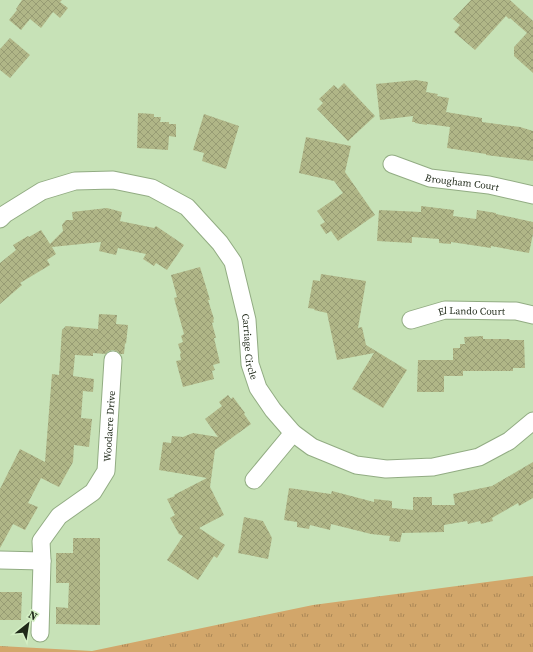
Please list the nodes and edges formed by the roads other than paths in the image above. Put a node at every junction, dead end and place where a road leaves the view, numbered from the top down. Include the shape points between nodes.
1 (392, 164) dead end
2 (533, 195) edge
3 (0, 219) edge
4 (533, 315) edge
5 (411, 320) dead end
6 (113, 360) dead end
7 (533, 421) edge
8 (293, 433) junction
9 (254, 480) dead end
10 (0, 560) edge
11 (42, 561) junction
12 (40, 633) dead end

1 - 2 street, Brougham Court via 430,178
3 - 8 street, Carriage Circle via 42,191 75,181 112,180 152,188 187,207 220,243 233,262 247,320 250,364 258,388
4 - 5 street, El Lando Court via 516,311 445,310
6 - 11 street, Woodacre Drive via 106,471 93,492 59,516 41,541
7 - 8 street, Carriage Circle via 509,441 479,457 433,467 386,469 356,465 312,447
8 - 9 street
10 - 11 street
11 - 12 street, Woodacre Drive

